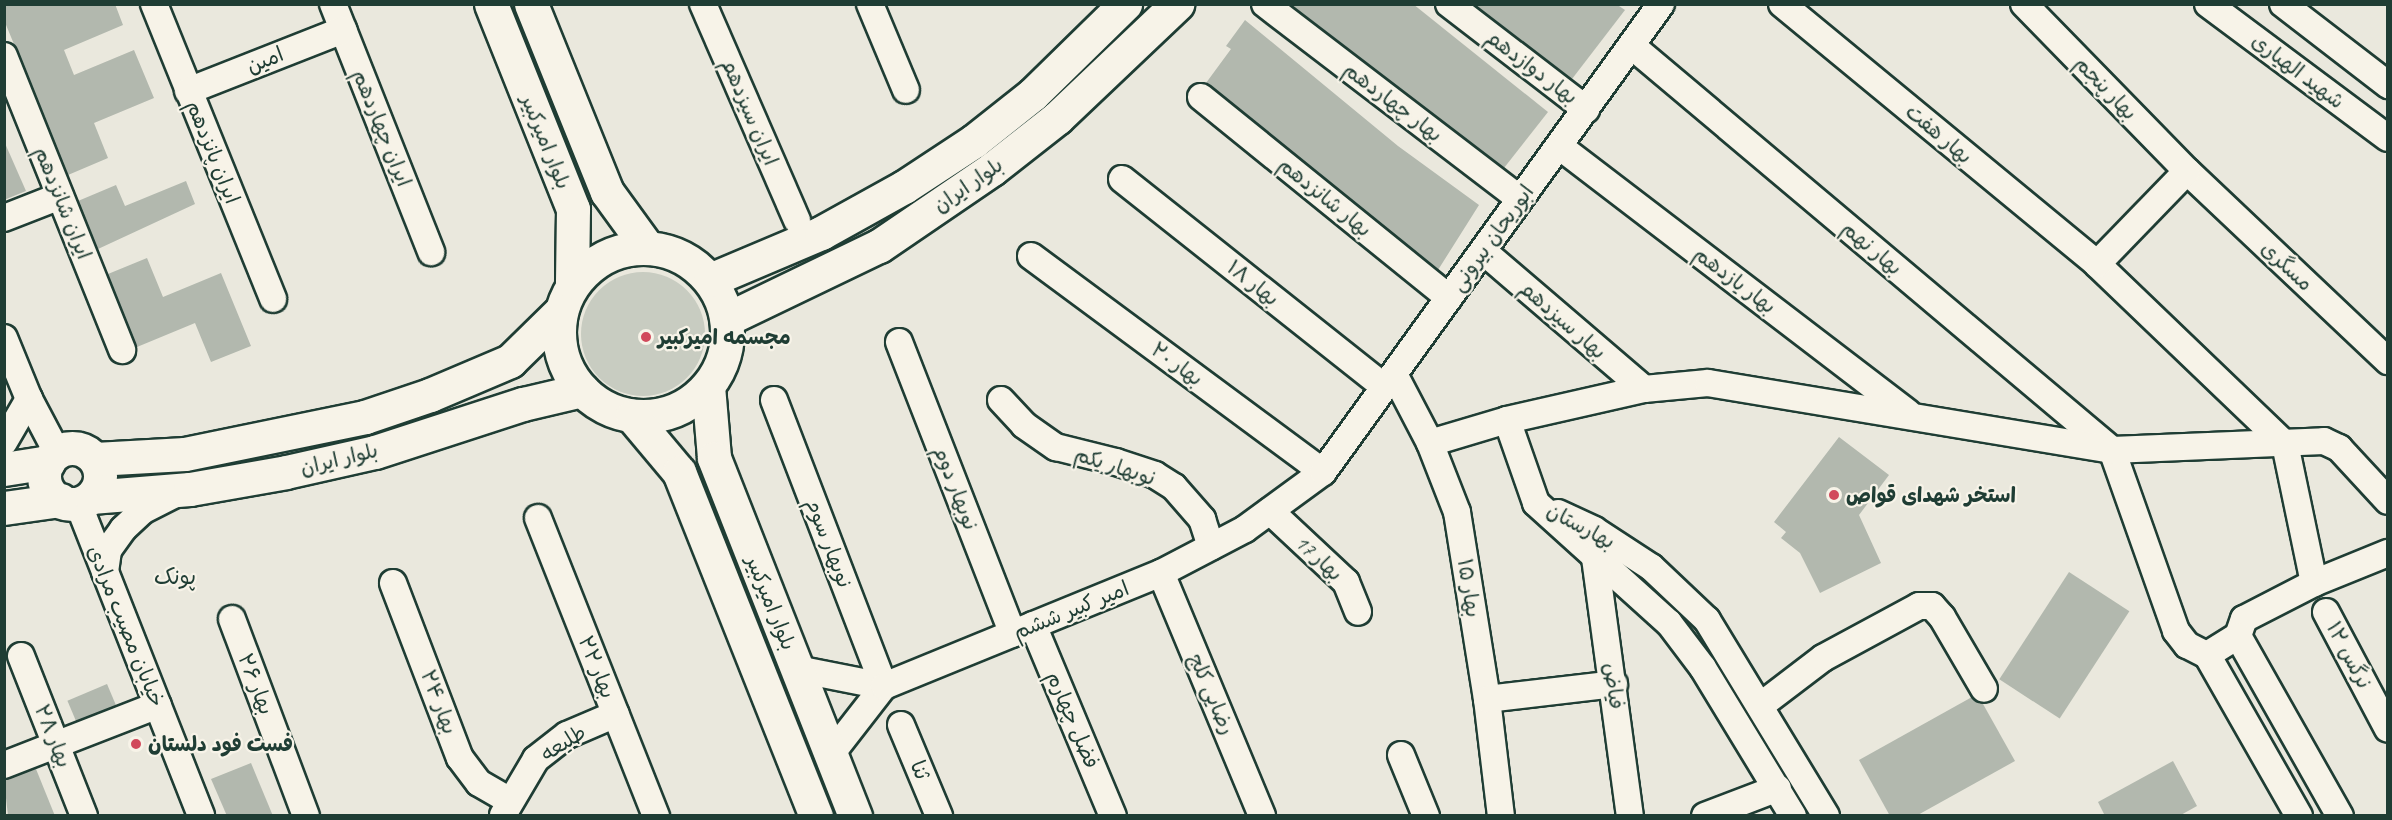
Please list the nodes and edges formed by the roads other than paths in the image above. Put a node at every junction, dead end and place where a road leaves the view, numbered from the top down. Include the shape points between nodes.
1 (154, 4) edge
2 (333, 4) edge
3 (491, 4) edge
4 (531, 4) edge
5 (703, 4) edge
6 (870, 4) edge
7 (1125, 4) edge
8 (1177, 4) edge
9 (1265, 4) edge
10 (1449, 4) edge
11 (1782, 4) edge
12 (2024, 4) edge
13 (2208, 4) edge
14 (2283, 4) edge
15 (1652, 8) edge
16 (343, 30) junction
17 (1632, 46) junction
18 (4, 56) edge
19 (2388, 86) edge
20 (906, 90) dead end
21 (188, 91) junction
22 (1201, 97) dead end
23 (1586, 109) junction
24 (2388, 138) edge
25 (1559, 146) junction
26 (2187, 171) junction
27 (1122, 179) dead end
28 (60, 196) junction
29 (1520, 199) junction
30 (4, 218) edge
31 (797, 220) dead end
32 (647, 247) junction
33 (1483, 251) junction
34 (431, 252) dead end
35 (1031, 256) dead end
36 (2097, 264) junction
37 (710, 280) junction
38 (566, 298) junction
39 (1449, 298) junction
40 (273, 299) dead end
41 (727, 319) junction
42 (4, 338) edge
43 (899, 342) dead end
44 (122, 350) dead end
45 (2388, 361) edge
46 (1389, 380) junction
47 (708, 386) junction
48 (1644, 389) junction
49 (582, 390) junction
50 (29, 399) junction
51 (774, 400) dead end
52 (1001, 400) dead end
53 (1911, 415) junction
54 (632, 416) junction
55 (1507, 420) junction
56 (4, 442) edge
57 (1430, 443) junction
58 (2285, 444) junction
59 (2112, 450) junction
60 (52, 457) junction
61 (95, 459) junction
62 (4, 469) edge
63 (1323, 472) junction
64 (190, 489) junction
65 (76, 500) junction
66 (2388, 501) edge
67 (1536, 503) junction
68 (4, 508) edge
69 (1270, 511) junction
70 (538, 518) dead end
71 (1211, 547) junction
72 (2388, 553) edge
73 (1595, 558) junction
74 (105, 572) junction
75 (1161, 573) junction
76 (2314, 583) junction
77 (393, 584) dead end
78 (1358, 612) dead end
79 (2326, 612) dead end
80 (232, 619) dead end
81 (1023, 629) junction
82 (2238, 636) junction
83 (2207, 655) junction
84 (21, 656) dead end
85 (797, 669) junction
86 (1614, 684) junction
87 (884, 686) junction
88 (1984, 689) dead end
89 (1487, 699) junction
90 (158, 705) junction
91 (1760, 706) junction
92 (616, 714) junction
93 (901, 725) dead end
94 (2388, 729) edge
95 (56, 744) junction
96 (831, 754) junction
97 (1401, 755) dead end
98 (4, 765) edge
99 (1778, 788) junction
100 (506, 808) edge
101 (1261, 815) edge
102 (2299, 815) edge
103 (84, 816) edge
104 (201, 816) edge
105 (306, 816) edge
106 (657, 816) edge
107 (816, 816) edge
108 (855, 816) edge
109 (939, 816) edge
110 (1113, 816) edge
111 (1426, 816) edge
112 (1501, 816) edge
113 (1630, 816) edge
114 (1705, 816) edge
115 (1793, 816) edge
116 (1826, 816) edge
117 (2340, 816) edge

1 - 21 street, ایران پانزدهم
2 - 16 street, ایران چهاردهم
3 - 38 main road, بلوار امیرکبیر via 573,209
4 - 32 main road, بلوار امیرکبیر via 607,192
5 - 31 street, ایران سیزدهم
6 - 20 street
7 - 37 main road, بلوار ایران via 1033,94 975,141 822,233
8 - 41 main road, بلوار ایران via 1057,118 992,170 879,246
9 - 29 street, بهار چهاردهم
10 - 23 street, بهار دوازدهم
11 - 36 street, بهار هفت
12 - 26 street, بهار پنجم
13 - 24 street, شهید الهیاری
14 - 19 street, شهید الهیاری
15 - 17 street, ابوریحان بیرونی
16 - 21 street, امین
16 - 34 street, ایران چهاردهم
17 - 23 street, ابوریحان بیرونی
17 - 59 street, بهار نهم
18 - 28 street, ایران شانزدهم
21 - 40 street, ایران پانزدهم
22 - 39 street, بهار شانزدهم
23 - 25 street, ابوریحان بیرونی
25 - 29 street, ابوریحان بیرونی
25 - 53 street, بهار یازدهم
26 - 36 street
26 - 45 street, مسگری
27 - 46 street, بهار ۱۸
28 - 30 street
28 - 44 street, ایران شانزدهم
29 - 33 street, ابوریحان بیرونی
32 - 37 main road via 678,255
32 - 38 main road via 618,251 592,264
33 - 39 street, ابوریحان بیرونی
33 - 48 street, بهار سیزدهم
35 - 63 street, بهار ۲۰
36 - 58 street, بهار هفت
37 - 41 main road
38 - 49 main road via 559,339 566,367
38 - 61 main road, بلوار ایران via 510,361 430,395 365,417 185,454
39 - 46 street, ابوریحان بیرونی
41 - 47 main road via 724,355
42 - 50 street
43 - 81 street, نوبهار دوم
46 - 57 street, بهار ۱۵
46 - 63 street, ابوریحان بیرونی
47 - 54 main road via 678,408 660,415
47 - 85 main road, بلوار امیرکبیر via 714,458
48 - 53 street via 1708,383
48 - 55 street
49 - 54 main road via 604,407
49 - 64 main road, بلوار ایران via 523,404 375,452
50 - 56 street
50 - 60 street
51 - 87 street, نوبهار سوم
52 - 71 street, نوبهار یکم via 1024,425 1056,447 1126,465 1174,487 1202,519
53 - 59 street
54 - 107 main road, بلوار امیرکبیر via 679,472
55 - 57 street
55 - 67 street
57 - 89 street, بهار ۱۵ via 1457,512
58 - 59 street
58 - 66 street via 2324,441 2338,448
58 - 76 street
59 - 83 street via 2176,631 2187,645
60 - 61 main road via 73,448
60 - 62 main road
60 - 65 main road via 46,484
61 - 65 main road via 100,479
63 - 69 street, امیر کبیر ششم
64 - 65 main road, بلوار ایران
64 - 74 street via 150,506 123,529 108,550
65 - 68 main road, بلوار ایران
65 - 74 street, خیابان مصیب مرادی
67 - 73 street, بهارستان
67 - 91 street, بهارستان via 1594,530 1651,567 1707,620
69 - 71 street, امیر کبیر ششم
69 - 78 street, بهار 17 via 1346,582
70 - 92 street, بهار ۲۲
71 - 75 street, امیر کبیر ششم
72 - 76 street
73 - 86 street, فیاض
73 - 99 street, بهارستان via 1669,623 1703,668
74 - 90 street, خیابان مصیب مرادی
75 - 81 street, امیر کبیر ششم
75 - 101 street, رضایی کلج
76 - 82 street via 2244,619
77 - 100 street, بهار ۲۴ via 460,758
79 - 94 street, نرگس ۱۲
80 - 105 street, بهار ۲۶
81 - 87 street, امیر کبیر ششم
81 - 110 street, فضل چهارم
82 - 83 street
82 - 117 street
83 - 102 street
84 - 95 street, بهار ۲۸
85 - 87 street
85 - 96 main road, بلوار امیرکبیر
86 - 89 street
86 - 113 street, فیاض
87 - 96 street
88 - 91 street via 1942,617 1932,606 1919,606 1823,658
89 - 112 street, بهار ۱۵
90 - 95 street
90 - 104 street, خیابان مصیب مرادی
91 - 116 street, بهارستان
92 - 100 street, طلیعه via 567,735 536,759
92 - 106 street, بهار ۲۲
93 - 109 street, ثنا
95 - 98 street
95 - 103 street, بهار ۲۸
96 - 108 main road, بلوار امیرکبیر
97 - 111 street
99 - 114 street
99 - 115 street, بهارستان

